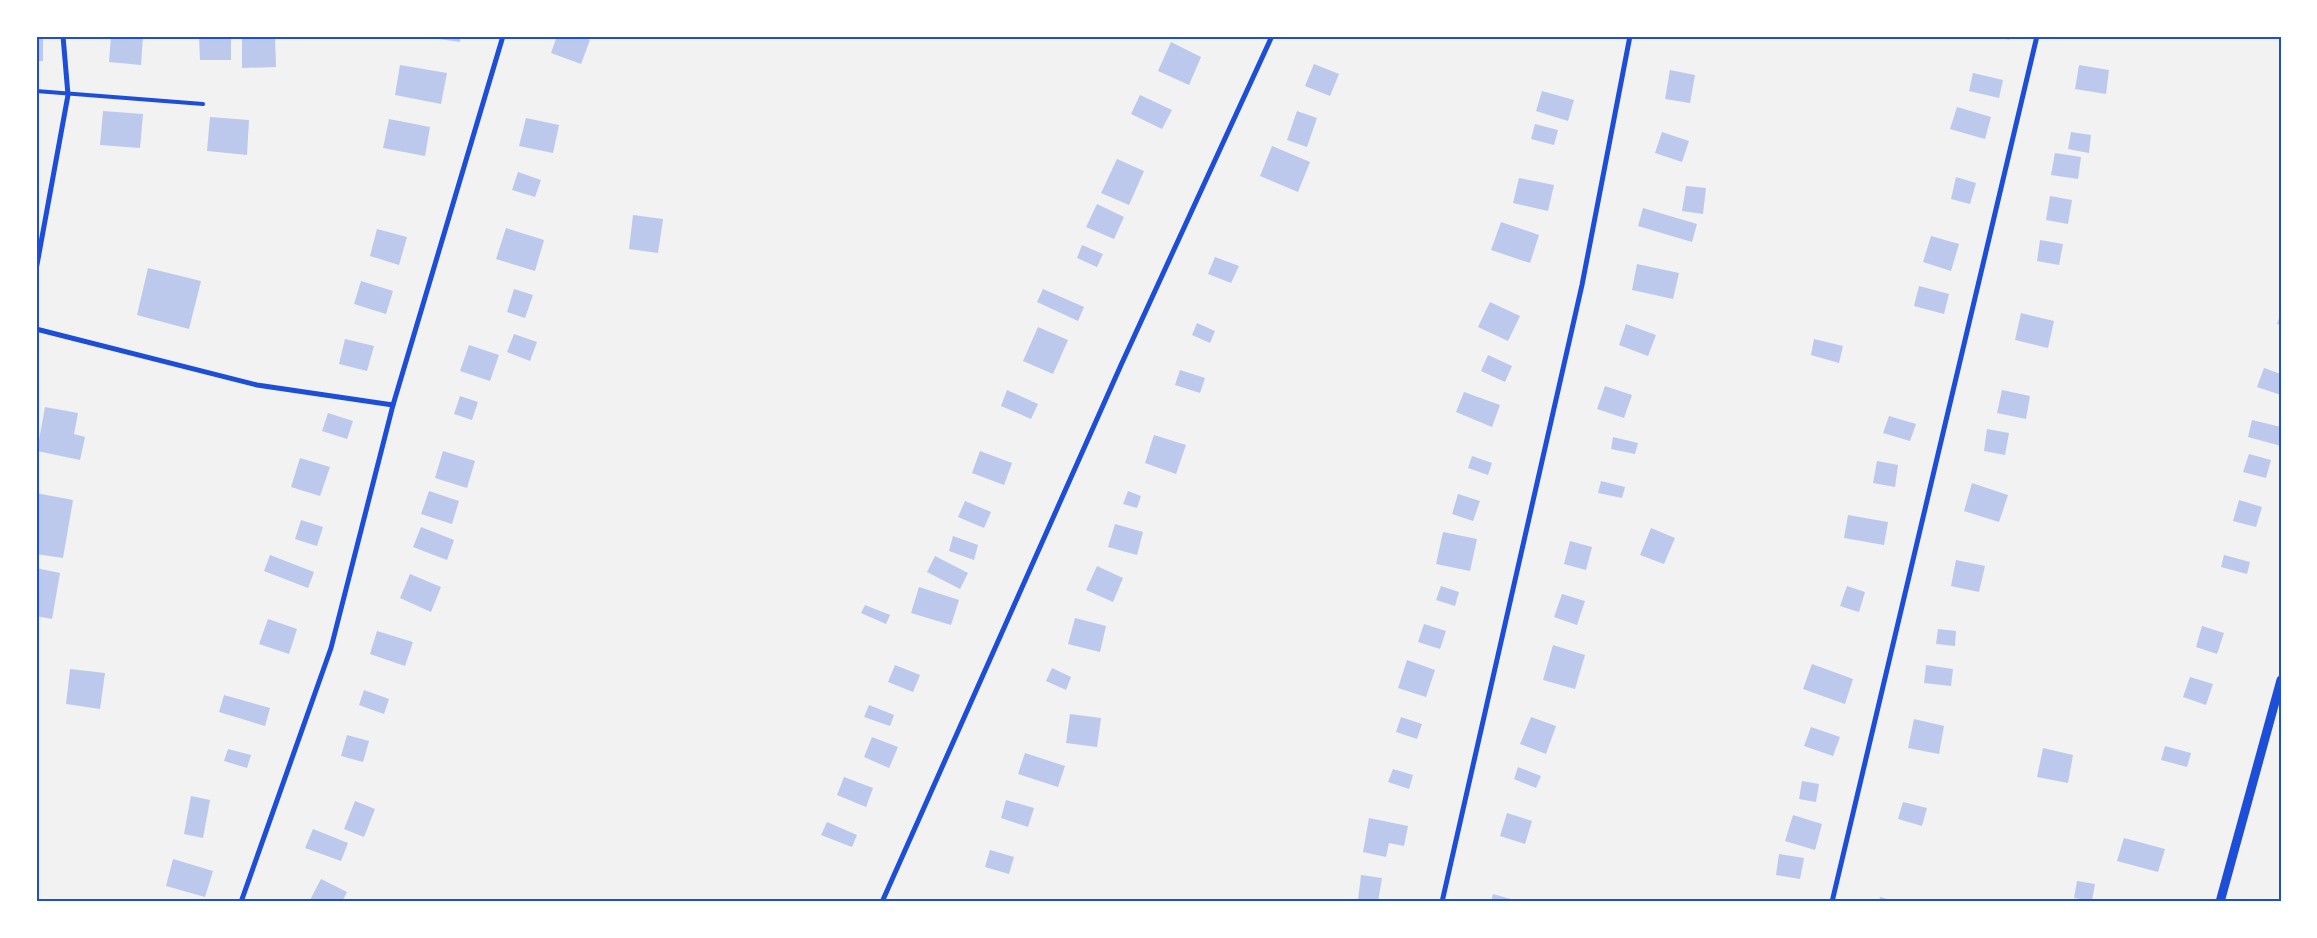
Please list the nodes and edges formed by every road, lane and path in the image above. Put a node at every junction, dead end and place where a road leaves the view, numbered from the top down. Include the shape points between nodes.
1 (64, 36) edge
2 (503, 36) edge
3 (1272, 36) edge
4 (1630, 36) edge
5 (2038, 36) edge
6 (36, 91) edge
7 (68, 95) junction
8 (203, 104) dead end
9 (36, 270) edge
10 (36, 329) edge
11 (393, 405) junction
12 (2281, 680) edge
13 (241, 902) edge
14 (882, 902) edge
15 (1442, 902) edge
16 (1832, 902) edge
17 (2220, 902) edge

1 - 7 street
2 - 11 street
3 - 14 street via 1121,365
4 - 15 street via 1582,285
5 - 16 street
6 - 7 lane
7 - 8 lane
7 - 9 street
10 - 11 street via 257,385
11 - 13 street via 331,648
12 - 17 street

